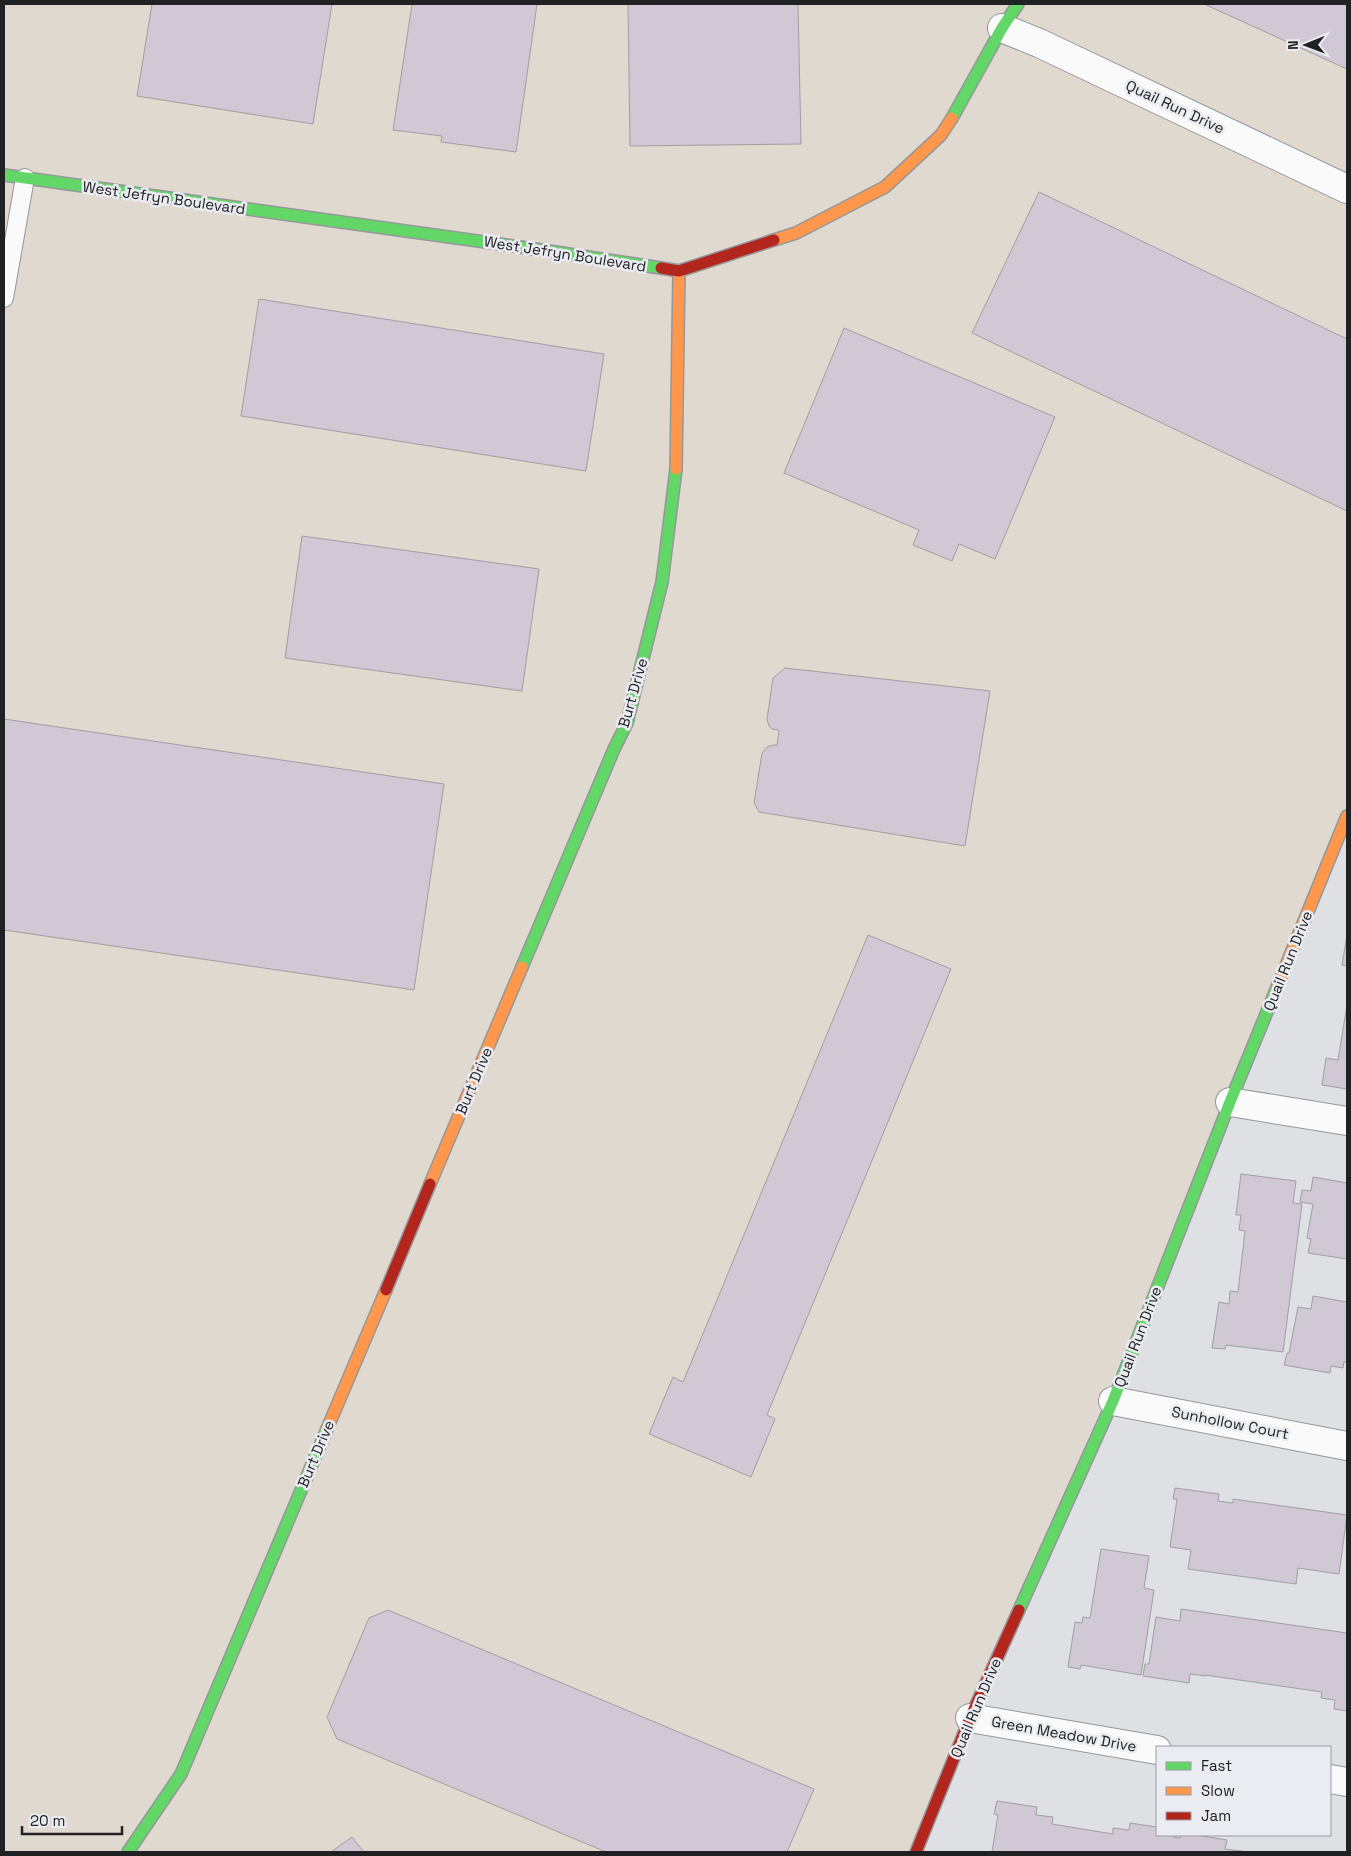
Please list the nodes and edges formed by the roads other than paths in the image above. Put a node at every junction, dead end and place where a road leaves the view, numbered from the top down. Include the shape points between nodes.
1 (1018, 4) edge
2 (1002, 28) junction
3 (4, 175) edge
4 (25, 178) junction
5 (1347, 189) edge
6 (679, 271) junction
7 (4, 298) edge
8 (1347, 816) edge
9 (1230, 1102) junction
10 (1347, 1121) edge
11 (1113, 1400) junction
12 (1347, 1446) edge
13 (970, 1718) junction
14 (1156, 1750) edge
15 (1331, 1779) edge
16 (1347, 1782) edge
17 (128, 1852) edge
18 (916, 1852) edge

1 - 2 street, West Jefryn Boulevard
2 - 5 street, Quail Run Drive
2 - 6 street, West Jefryn Boulevard via 940,136 885,187 796,233
3 - 4 street, West Jefryn Boulevard
4 - 6 street, West Jefryn Boulevard
4 - 7 lane
6 - 17 street, Burt Drive via 676,477 662,582 627,723 181,1774
8 - 9 street, Quail Run Drive
9 - 10 street
9 - 11 street, Quail Run Drive
11 - 12 street, Sunhollow Court
11 - 13 street, Quail Run Drive
13 - 14 street, Green Meadow Drive
13 - 18 street, Quail Run Drive
15 - 16 street

